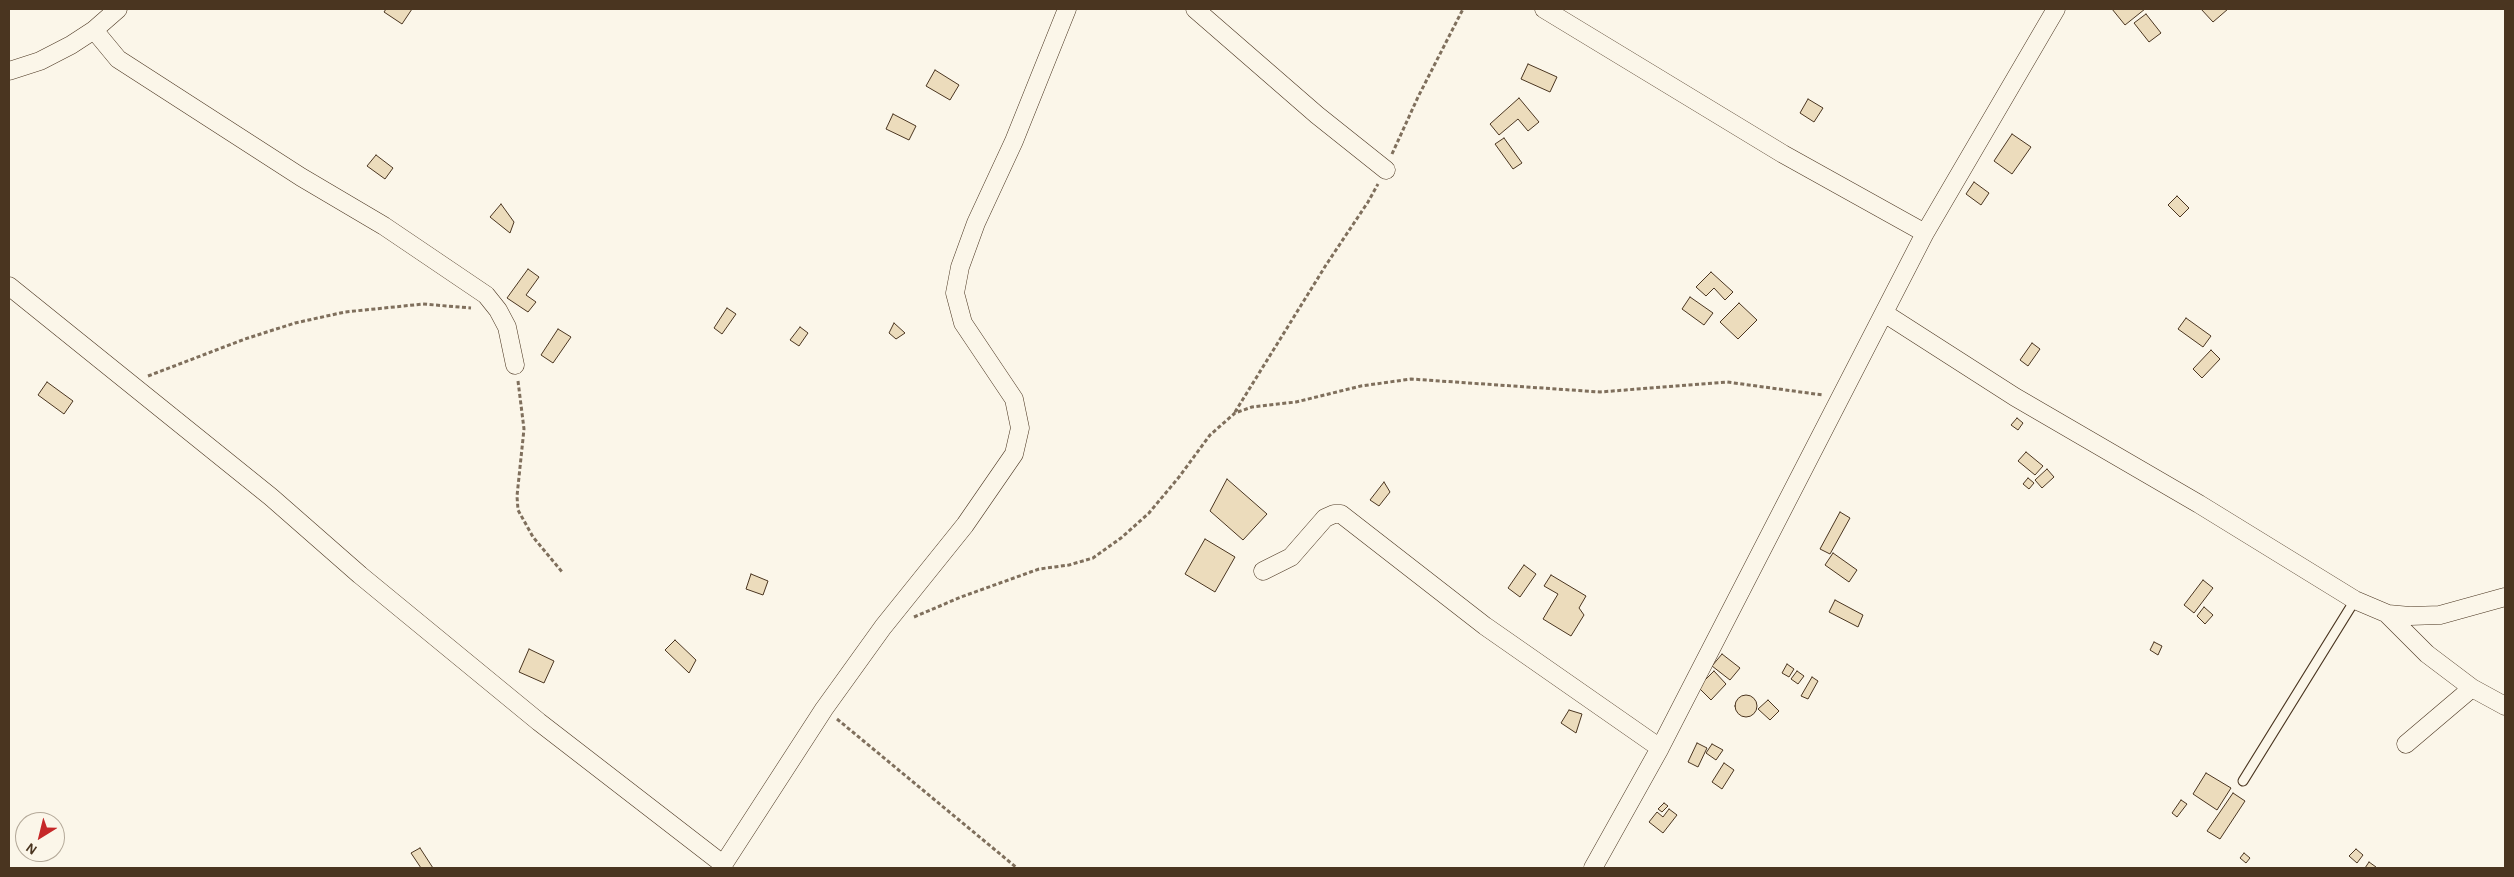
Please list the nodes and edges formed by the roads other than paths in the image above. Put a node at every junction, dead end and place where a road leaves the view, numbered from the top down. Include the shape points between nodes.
1 (118, 9) edge
2 (1067, 9) edge
3 (1196, 9) edge
4 (1544, 9) edge
5 (2056, 9) edge
6 (94, 30) junction
7 (9, 71) edge
8 (1386, 170) road end
9 (1925, 233) junction
10 (9, 286) edge
11 (1884, 314) junction
12 (515, 365) road end
13 (1263, 571) dead end
14 (2505, 597) edge
15 (2355, 600) junction
16 (2386, 613) junction
17 (2472, 688) junction
18 (2505, 706) edge
19 (2406, 744) dead end
20 (1660, 748) junction
21 (2243, 781) dead end
22 (722, 866) edge
23 (1593, 868) edge

1 - 6 street
2 - 22 street via 1014,142 976,223 960,267 955,293 962,323 1014,399 1020,428 1014,454 965,525 824,709
3 - 8 street via 1317,115
4 - 9 street via 1783,154
5 - 9 street
6 - 7 street via 40,61
6 - 12 street via 118,59 301,177 384,226 486,295 507,327
9 - 11 street
10 - 22 street via 131,382 524,710
11 - 15 street via 2015,397
11 - 20 street
13 - 20 street via 1291,557 1325,518 1341,514 1485,626
14 - 16 street via 2440,615
15 - 16 street
15 - 21 lane
16 - 17 street via 2427,654
17 - 18 street
17 - 19 street
20 - 23 street

